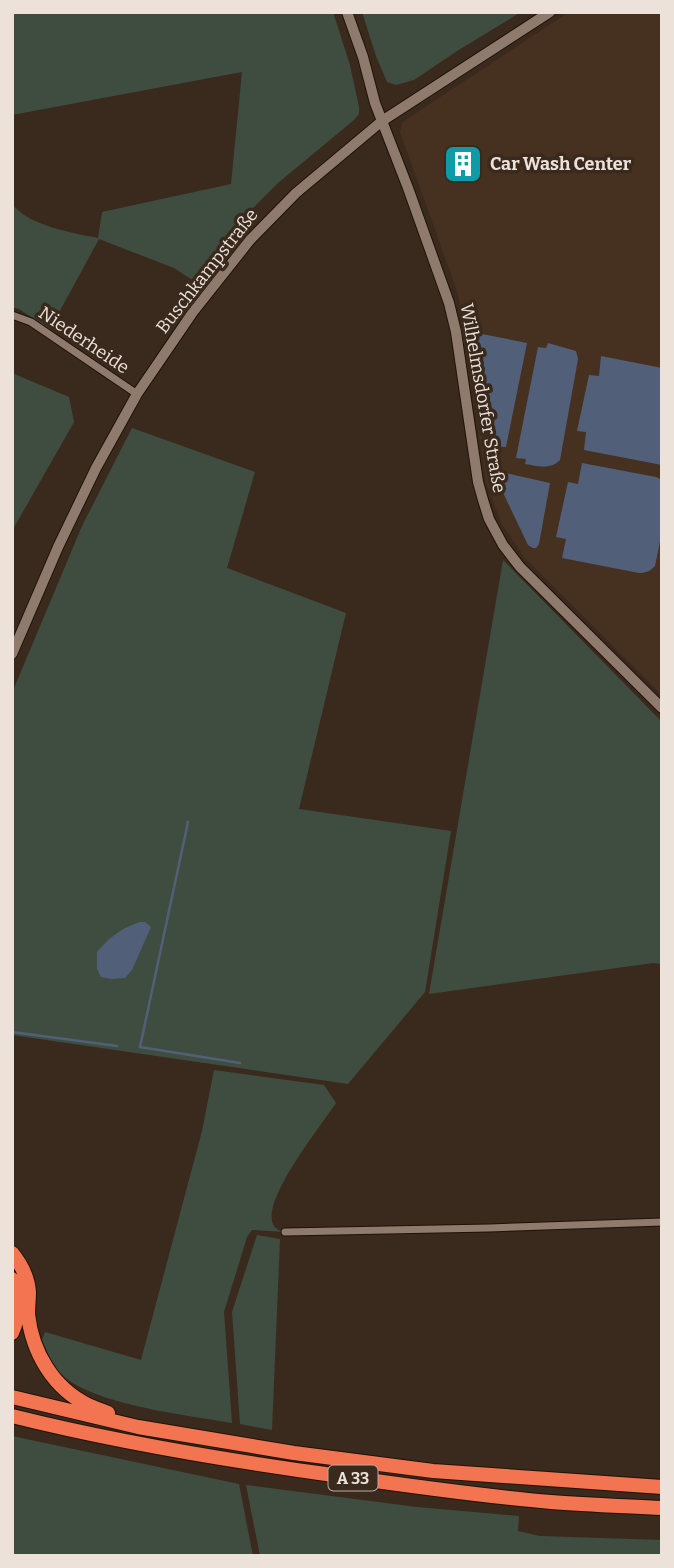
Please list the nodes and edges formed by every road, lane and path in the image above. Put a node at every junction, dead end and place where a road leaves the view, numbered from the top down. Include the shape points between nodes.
1 (347, 12) edge
2 (550, 12) edge
3 (382, 121) junction
4 (12, 315) edge
5 (137, 394) junction
6 (12, 654) edge
7 (662, 708) edge
8 (662, 1222) edge
9 (285, 1232) dead end
10 (12, 1253) edge
11 (12, 1279) edge
12 (12, 1333) edge
13 (12, 1398) edge
14 (12, 1416) edge
15 (12, 1423) edge
16 (47, 1425) junction
17 (138, 1427) junction
18 (662, 1486) edge
19 (662, 1508) edge

1 - 3 main road, Wilhelmsdorfer Straße
2 - 3 main road, Buschkampstraße
3 - 5 main road, Buschkampstraße via 296,193 250,240 192,312
3 - 7 main road, Wilhelmsdorfer Straße via 449,303 478,482 489,519 520,567
4 - 5 street, Niederheide via 31,322
5 - 6 main road, Buschkampstraße via 58,547
8 - 9 street
10 - 17 highway via 29,1291 32,1335 52,1376 87,1404
11 - 12 highway via 18,1297
13 - 17 highway, A 33
14 - 16 highway, A 33
15 - 16 highway
16 - 19 highway, A 33 via 254,1465 424,1488
17 - 18 highway, A 33 via 433,1471

